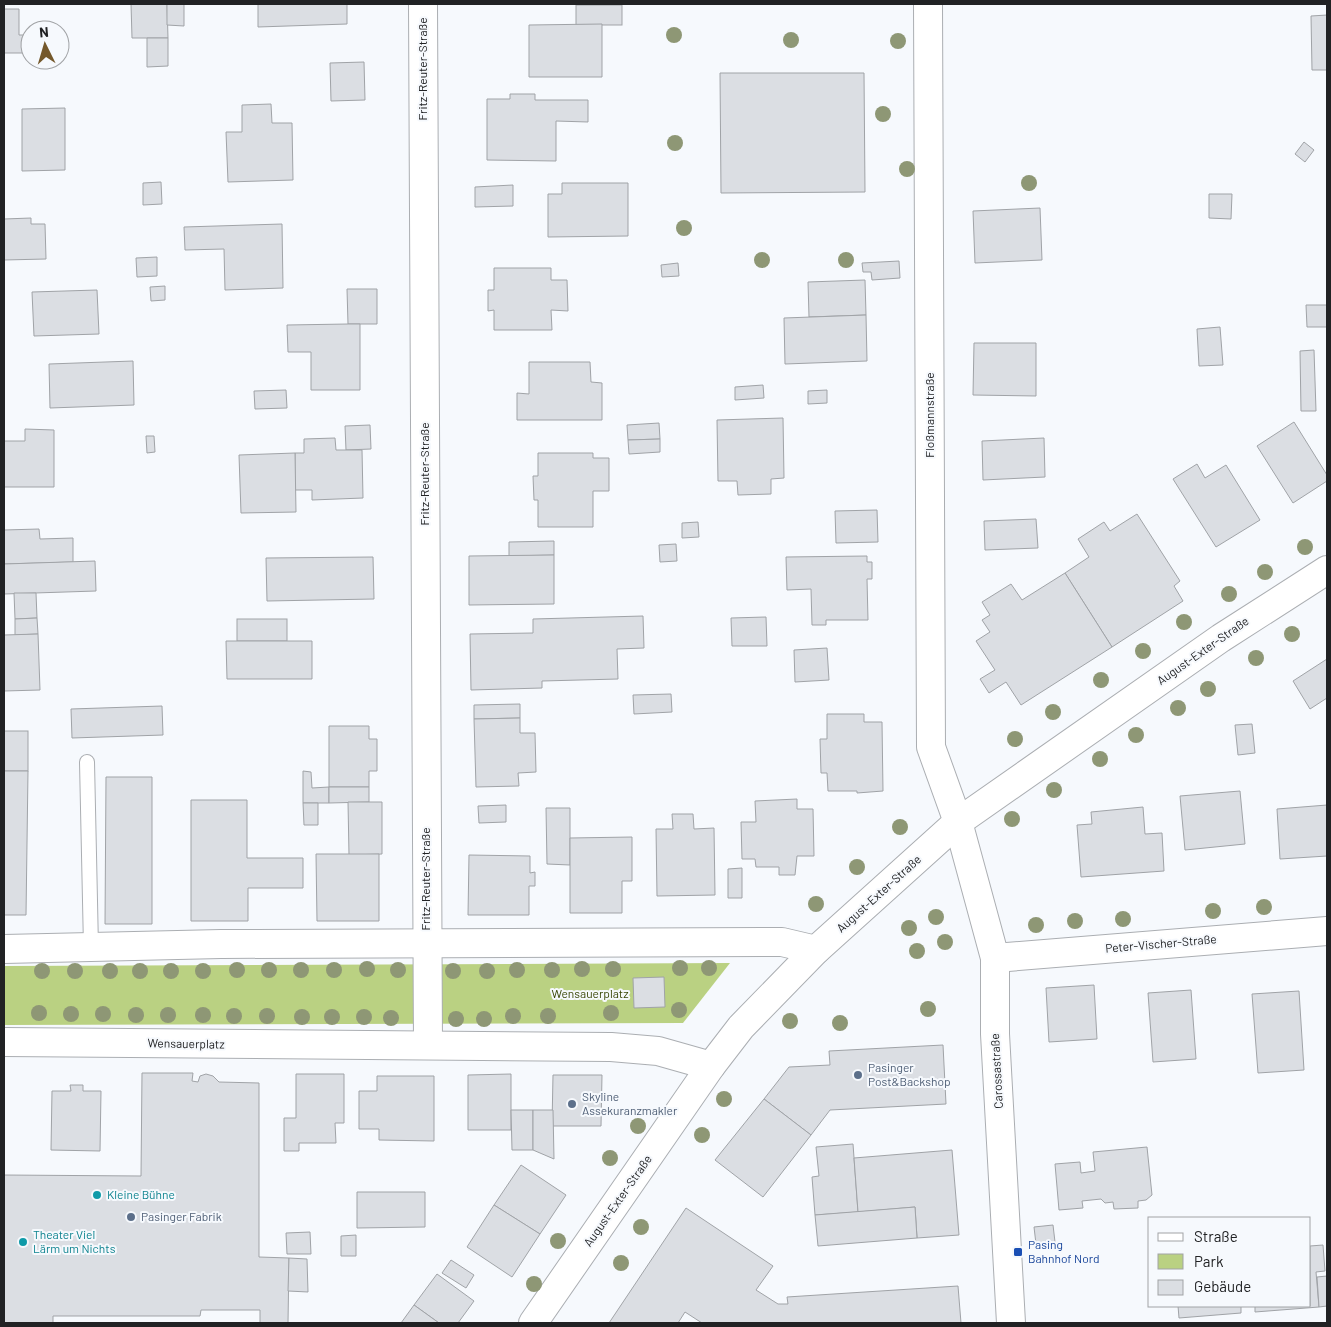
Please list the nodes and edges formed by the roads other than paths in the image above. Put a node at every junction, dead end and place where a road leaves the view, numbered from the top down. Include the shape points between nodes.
1 (423, 4) edge
2 (928, 4) edge
3 (1327, 570) edge
4 (87, 762) dead end
5 (958, 822) junction
6 (1327, 931) edge
7 (426, 944) junction
8 (91, 947) junction
9 (4, 949) edge
10 (816, 950) junction
11 (995, 958) junction
12 (4, 1042) edge
13 (428, 1045) junction
14 (711, 1066) junction
15 (533, 1323) edge
16 (1011, 1323) edge

1 - 7 street, Fritz-Reuter-Straße
2 - 5 street, Floßmannstraße via 931,747
3 - 5 street, August-Exter-Straße via 1221,638
4 - 8 lane
5 - 10 street, August-Exter-Straße
5 - 11 street, Carossastraße
6 - 11 street, Peter-Vischer-Straße
7 - 8 street
7 - 10 street via 782,942
7 - 13 street
8 - 9 street
10 - 14 street, August-Exter-Straße via 741,1027
11 - 16 street, Carossastraße via 995,1034
12 - 13 street, Wensauerplatz
13 - 14 street, Wensauerplatz via 610,1047 649,1050
14 - 15 street, August-Exter-Straße

